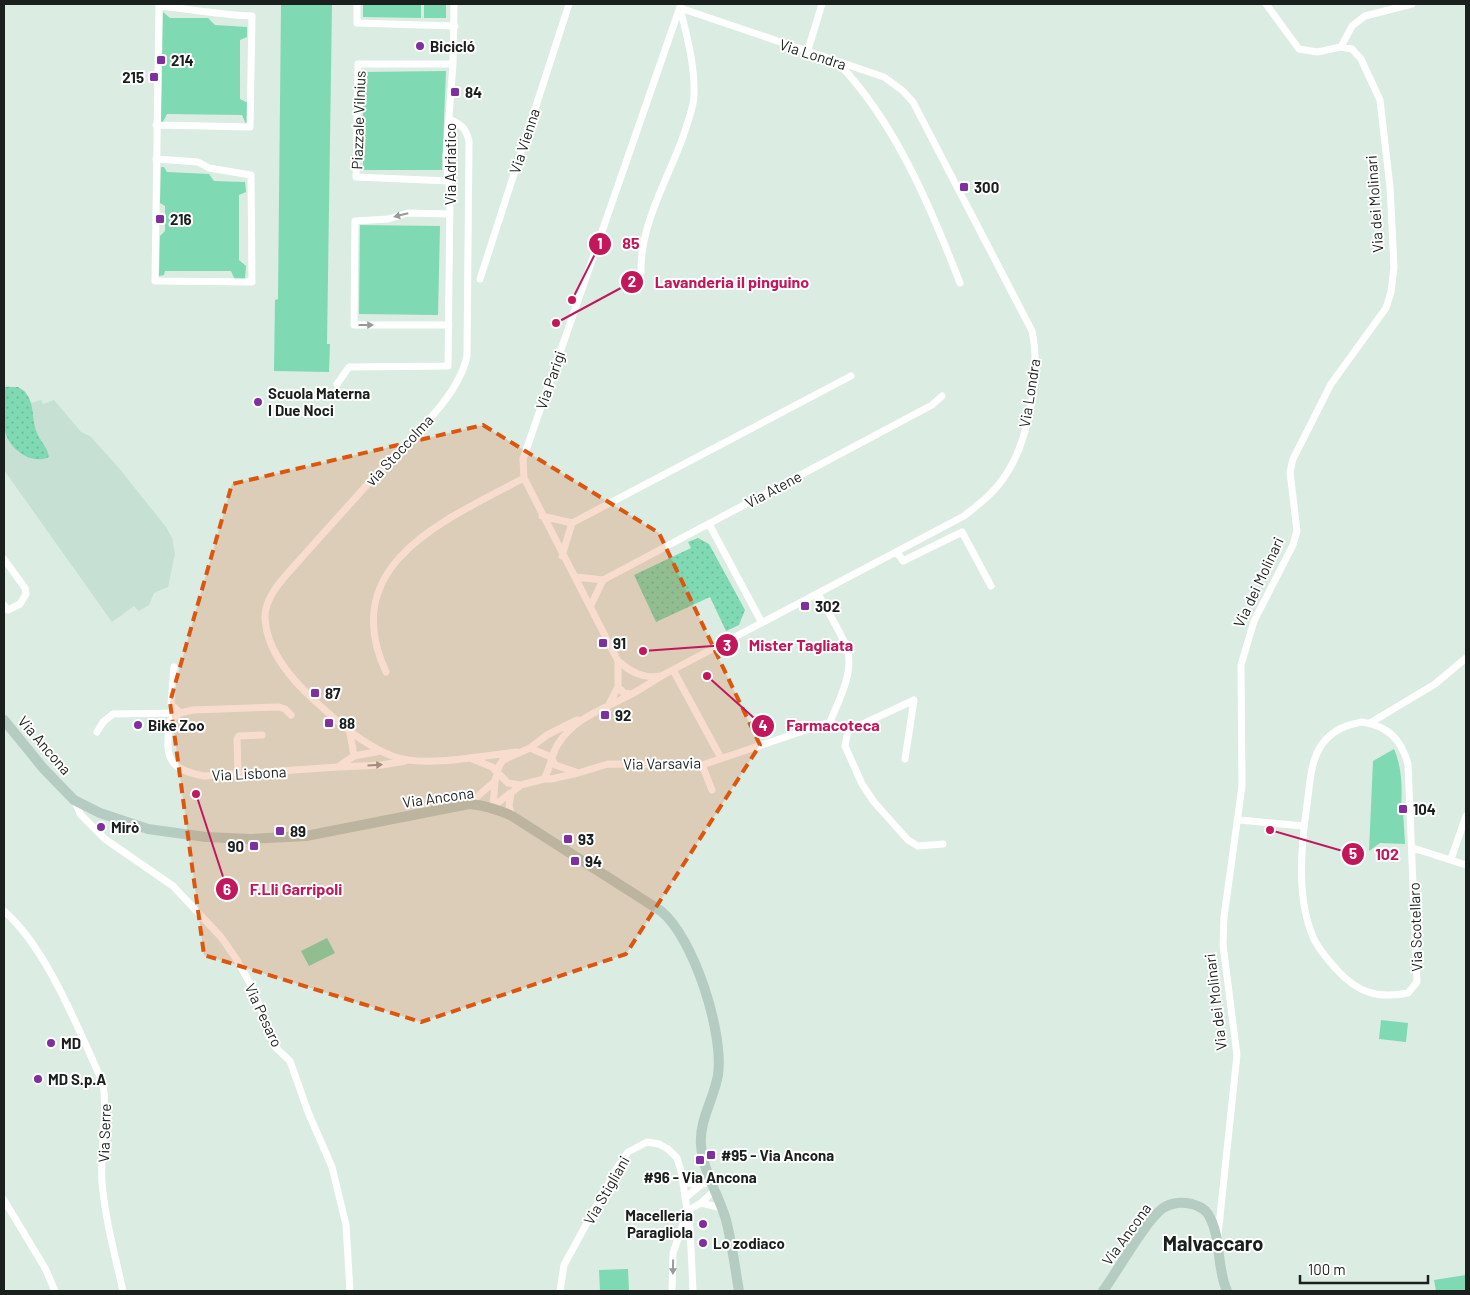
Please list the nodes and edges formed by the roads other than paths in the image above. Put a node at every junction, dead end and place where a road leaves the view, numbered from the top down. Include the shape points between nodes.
1 (357, 4) edge
2 (454, 4) edge
3 (569, 4) edge
4 (822, 4) edge
5 (1266, 4) edge
6 (1412, 4) edge
7 (159, 5) edge
8 (681, 6) edge
9 (455, 26) junction
10 (1341, 47) junction
11 (807, 53) junction
12 (837, 62) junction
13 (453, 64) junction
14 (449, 119) junction
15 (156, 125) junction
16 (156, 159) junction
17 (449, 181) junction
18 (450, 214) junction
19 (642, 272) dead end
20 (480, 279) dead end
21 (960, 283) dead end
22 (449, 325) junction
23 (851, 376) dead end
24 (337, 384) dead end
25 (942, 396) dead end
26 (524, 478) junction
27 (542, 516) junction
28 (572, 523) junction
29 (708, 524) junction
30 (897, 552) junction
31 (562, 556) junction
32 (4, 559) edge
33 (576, 577) junction
34 (603, 580) junction
35 (990, 586) dead end
36 (818, 594) junction
37 (4, 605) edge
38 (591, 606) junction
39 (762, 623) junction
40 (1466, 658) edge
41 (618, 661) junction
42 (174, 667) dead end
43 (673, 670) junction
44 (386, 672) dead end
45 (637, 674) junction
46 (663, 675) junction
47 (620, 677) junction
48 (618, 687) junction
49 (632, 694) junction
50 (608, 706) junction
51 (180, 713) junction
52 (291, 715) dead end
53 (584, 716) junction
54 (4, 720) edge
55 (830, 722) junction
56 (1370, 723) junction
57 (848, 731) junction
58 (97, 732) dead end
59 (350, 733) junction
60 (262, 735) dead end
61 (530, 748) junction
62 (381, 751) junction
63 (516, 752) junction
64 (354, 756) junction
65 (551, 757) junction
66 (470, 758) junction
67 (721, 758) junction
68 (412, 760) junction
69 (904, 760) dead end
70 (702, 764) junction
71 (338, 767) junction
72 (497, 773) junction
73 (578, 773) junction
74 (238, 774) junction
75 (544, 779) junction
76 (495, 781) junction
77 (521, 784) junction
78 (712, 790) dead end
79 (511, 792) junction
80 (74, 800) junction
81 (469, 804) junction
82 (493, 807) junction
83 (512, 816) junction
84 (1466, 816) edge
85 (1238, 820) junction
86 (1304, 826) junction
87 (943, 844) dead end
88 (1413, 848) junction
89 (1451, 860) junction
90 (1466, 865) edge
91 (4, 911) edge
92 (685, 1183) junction
93 (710, 1185) junction
94 (685, 1198) junction
95 (4, 1200) edge
96 (700, 1203) junction
97 (722, 1208) junction
98 (687, 1211) junction
99 (1217, 1240) junction
100 (674, 1247) junction
101 (690, 1249) junction
102 (55, 1291) edge
103 (123, 1291) edge
104 (350, 1291) edge
105 (560, 1291) edge
106 (672, 1291) edge
107 (693, 1291) edge
108 (739, 1291) edge
109 (1103, 1291) edge
110 (1227, 1291) edge

1 - 9 street via 357,24
2 - 9 street, Via Adriatico
3 - 20 street, Via Vienna
4 - 11 street
5 - 10 street via 1299,49 1316,52
6 - 10 street via 1366,16 1352,26
7 - 15 street
7 - 15 street via 252,16 250,128
8 - 11 street, Via Londra
8 - 19 street via 691,52 694,94 682,140 644,238
8 - 26 street, Via Parigi via 523,459
9 - 13 street, Via Adriatico
10 - 85 street, Via dei Molinari via 1352,50 1361,59 1380,100 1390,187 1394,267 1391,292 1380,319 1331,384 1292,466 1290,484 1297,531 1254,621 1241,665 1243,762
11 - 12 street, Via Londra
12 - 21 street via 861,86 897,144
12 - 30 street, Via Londra via 884,77 913,102 1027,320 1035,345 1028,414 1021,442 1006,475 997,488 964,516
13 - 14 street, Via Adriatico
13 - 17 street, Piazzale Vilnius via 358,64 356,177
14 - 17 street, Via Adriatico via 446,157
14 - 59 street, via Stoccolma via 461,125 469,141 467,356 461,377 446,400 275,588 266,608 272,649 290,675
15 - 16 street
16 - 16 street via 198,162 210,168 252,175 252,282 155,281
17 - 18 street, Via Adriatico
18 - 22 street, Via Adriatico
18 -> 22 street via 408,213 388,219 355,221 354,325
22 - 24 street, Via Adriatico via 448,366 348,367
23 - 28 street
25 - 29 street, Via Atene via 932,405
26 - 27 street, Via Parigi
26 - 44 street via 458,513 416,542 384,576 375,597 372,623 376,648
27 - 28 street
27 - 31 street, Via Parigi
28 - 31 street
29 - 34 street, Via Atene
29 - 39 street
30 - 35 street via 903,561 962,532
30 - 36 street, Via Londra
31 - 33 street, Via Parigi
32 - 37 street via 26,594 20,604 8,610
33 - 34 street
33 - 38 street, Via Parigi
34 - 38 street
36 - 39 street, Via Londra
36 - 55 street via 848,652 844,689
38 - 41 street, Via Parigi
39 - 43 street, Via Londra
40 - 56 street via 1436,684
41 - 45 street
41 - 47 street
42 - 51 street via 172,704
43 - 46 street, Via Londra
43 - 67 street
45 - 46 street
45 - 47 street
46 - 49 street, Via Londra
47 - 48 street
48 - 49 street via 624,693
48 - 50 street
49 - 50 street
50 - 53 street
51 - 52 street via 279,707
51 - 58 street via 114,714 103,722
51 - 74 street, Via Lisbona via 170,722 166,748 173,762 185,772 204,776
53 - 61 street
53 - 65 street via 566,733
54 - 80 street, Via Ancona
55 - 57 street
55 - 67 street, Via Varsavia
56 - 86 street, Via Scotellaro via 1341,728 1323,743 1312,769
56 - 88 street, Via Scotellaro via 1389,730 1405,754 1409,771
57 - 69 street via 914,700
57 - 87 street via 845,746 874,802 908,840 918,846
59 - 62 street
59 - 64 street
60 - 74 street via 237,738
61 - 63 street
61 - 65 street
62 - 64 street
62 - 68 street
63 - 66 street
63 - 72 street via 503,760
64 - 71 street
65 - 73 street via 555,765
65 - 75 street
66 - 68 street
66 - 72 street via 492,766
67 - 70 street, Via Varsavia
71 -> 68 street, Via Lisbona
70 - 73 street, Via Varsavia via 608,764
70 - 78 street
71 - 74 street, Via Lisbona
72 - 76 street
72 - 77 street via 508,783
73 - 75 street
75 - 77 street
76 - 81 street
76 - 82 street
77 - 79 street
79 - 82 street
79 - 83 street via 509,806
80 - 81 street, Via Ancona via 100,813 148,829 251,839 306,836
80 - 104 street, Via Pesaro via 81,815 105,839 172,886 221,937 237,960 253,989 275,1047 290,1061 332,1167 346,1225
81 - 82 street, Via Ancona
82 - 83 street, Via Ancona
83 - 93 street, Via Ancona via 647,901 670,918 678,929 711,1007 719,1043 717,1078 701,1131 702,1155
84 - 89 street
85 - 86 street
85 - 99 street, Via dei Molinari via 1223,936 1237,1055
86 - 88 street, Via Scotellaro via 1304,892 1307,918 1315,940 1343,976 1375,995 1408,993 1417,982
88 - 89 street
89 - 90 street
91 - 103 street, Via Serre via 35,945 103,1083 107,1105 102,1181 109,1231
92 - 93 street
92 - 94 street, Via Stigliani
92 - 105 street, Via Stigliani via 677,1158 659,1144 647,1142 628,1152 564,1265
93 - 94 street
93 - 96 street
93 - 97 street
94 - 98 street, Via Stigliani
95 - 102 street via 45,1268
96 - 97 street
96 - 98 street
97 - 108 street
98 - 100 street
98 - 101 street, Via Stigliani
99 - 109 street, Via Ancona via 1207,1214 1199,1206 1182,1202 1172,1204 1154,1216
99 - 110 street via 1218,1259
100 - 101 street
100 -> 106 street
101 - 107 street, Via Stigliani

